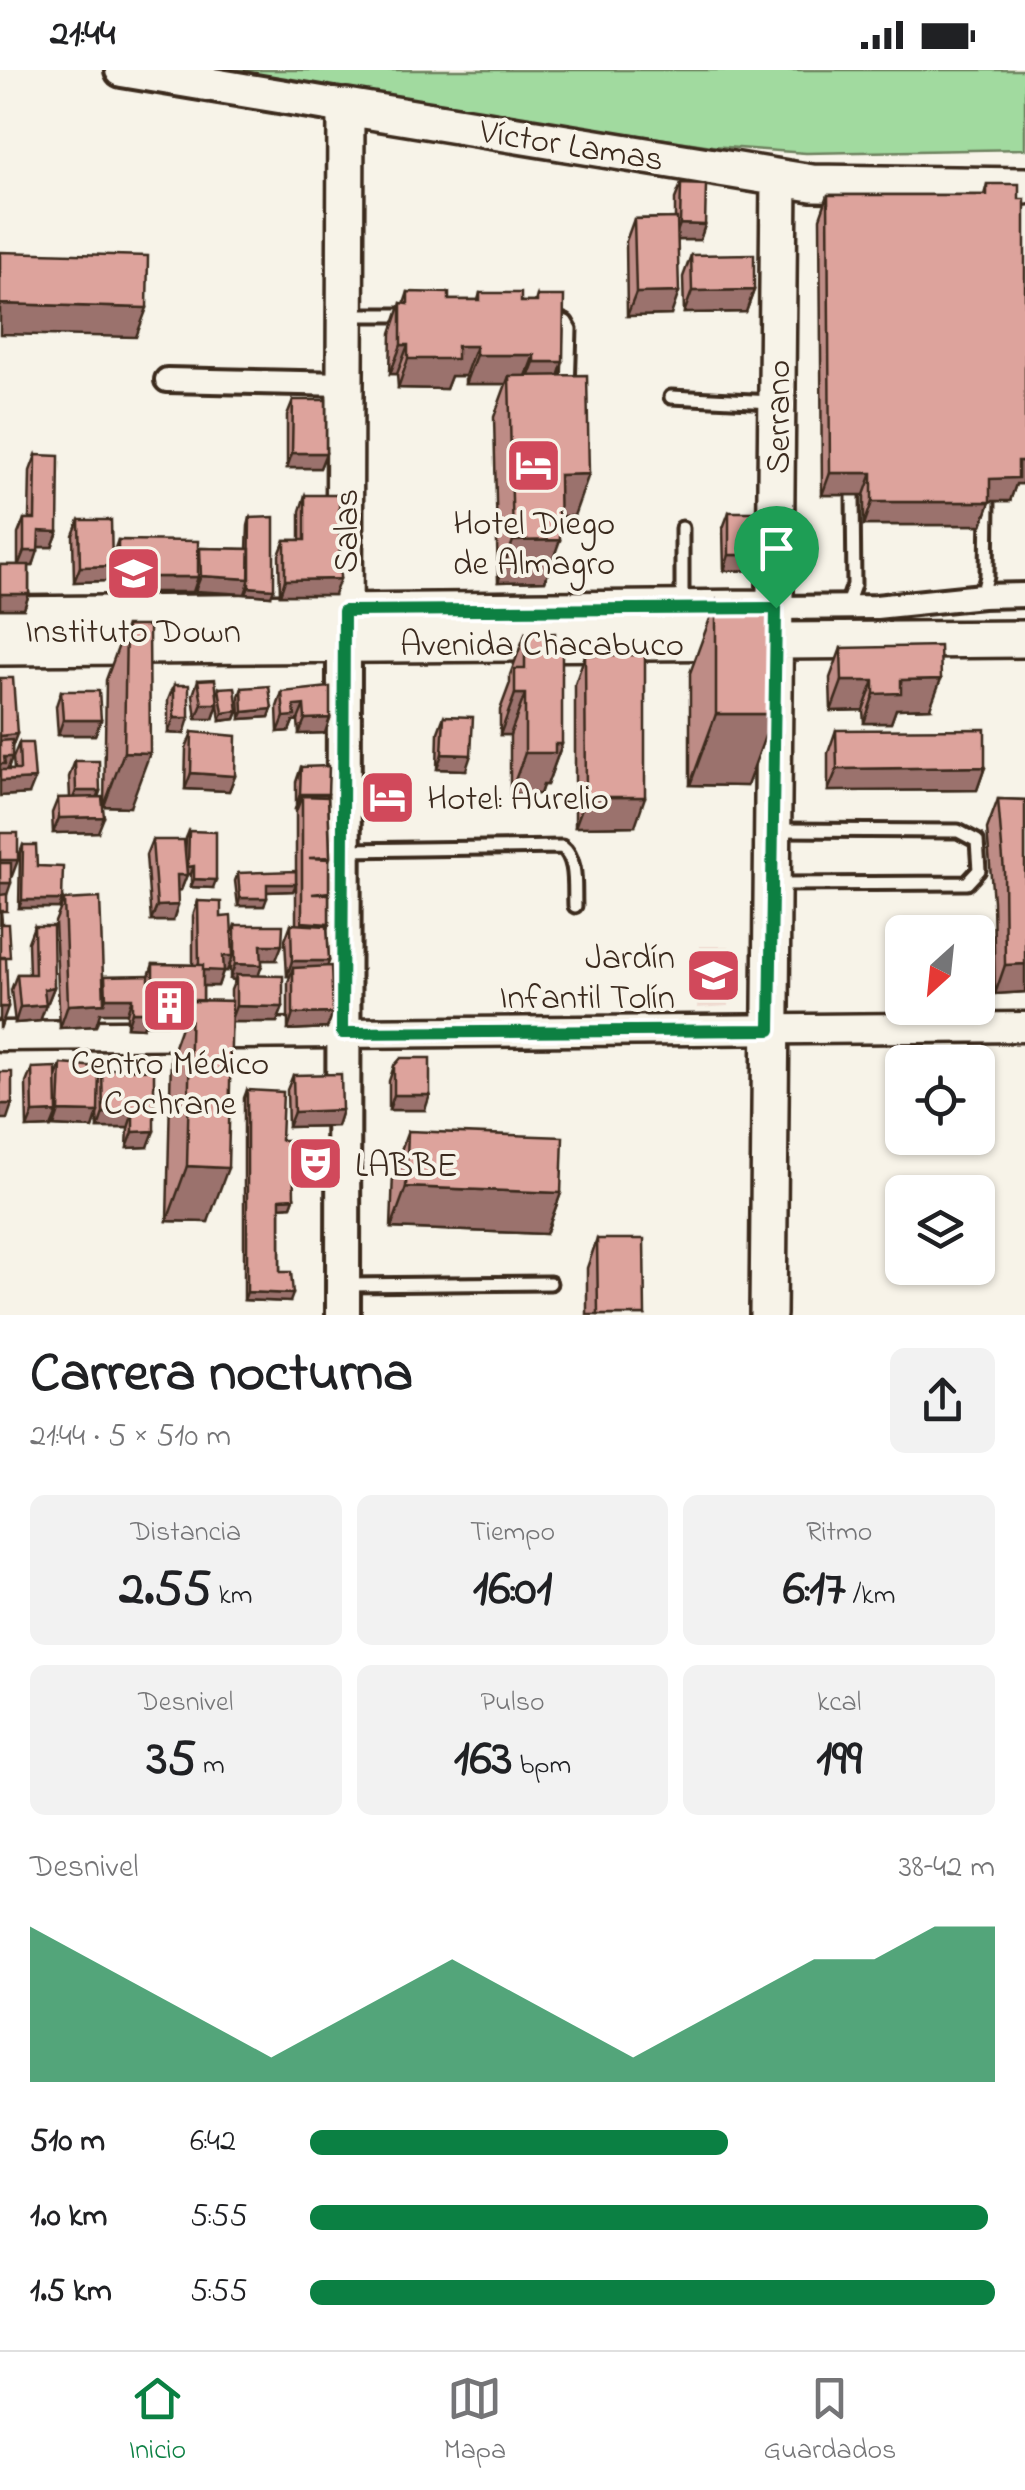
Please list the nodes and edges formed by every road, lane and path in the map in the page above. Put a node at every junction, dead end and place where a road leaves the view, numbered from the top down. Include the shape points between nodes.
1 (122, 70) edge
2 (346, 107) junction
3 (1025, 164) edge
4 (779, 179) junction
5 (1025, 186) edge
6 (419, 314) edge
7 (530, 314) edge
8 (346, 315) junction
9 (166, 380) dead end
10 (345, 384) junction
11 (568, 393) edge
12 (671, 397) dead end
13 (777, 402) junction
14 (853, 495) dead end
15 (988, 501) edge
16 (682, 528) dead end
17 (1025, 595) edge
18 (982, 596) junction
19 (846, 607) junction
20 (682, 608) junction
21 (0, 615) edge
22 (775, 624) junction
23 (344, 628) junction
24 (1025, 639) edge
25 (0, 647) edge
26 (772, 830) junction
27 (343, 850) junction
28 (772, 884) junction
29 (575, 906) dead end
30 (1025, 1027) edge
31 (770, 1030) junction
32 (342, 1033) junction
33 (0, 1036) edge
34 (550, 1283) dead end
35 (343, 1300) edge
36 (768, 1315) edge

1 - 2 main road, Víctor Lamas
2 - 4 main road, Víctor Lamas
2 - 8 main road, Salas
3 - 4 main road via 854,168
4 - 5 main road, Víctor Lamas via 839,186
4 - 13 main road, Serrano
6 - 8 lane
7 - 11 lane via 558,316 570,329
8 - 10 main road, Salas
9 - 10 street
10 - 23 main road, Salas
12 - 13 lane
13 - 22 main road, Serrano
14 - 19 lane via 854,585
15 - 18 lane
16 - 20 lane
17 - 18 street, Avenida Chacabuco
18 - 19 street, Avenida Chacabuco
19 - 22 street, Avenida Chacabuco
20 - 22 main road, Avenida Chacabuco
20 - 23 main road, Avenida Chacabuco
21 - 23 main road, Avenida Chacabuco
22 - 23 main road, Avenida Chacabuco
22 - 24 main road, Avenida Chacabuco
22 - 26 main road, Serrano
23 - 25 main road, Avenida Chacabuco
23 - 27 main road, Salas
26 - 28 main road, Serrano
26 - 28 lane via 958,831 977,841 979,870 967,883
27 - 29 lane via 562,846 572,861
27 - 32 main road, Salas
28 - 31 main road, Serrano
30 - 31 street
31 - 32 street
31 - 36 main road, Serrano
32 - 33 street
32 - 35 main road, Salas
34 - 35 lane

